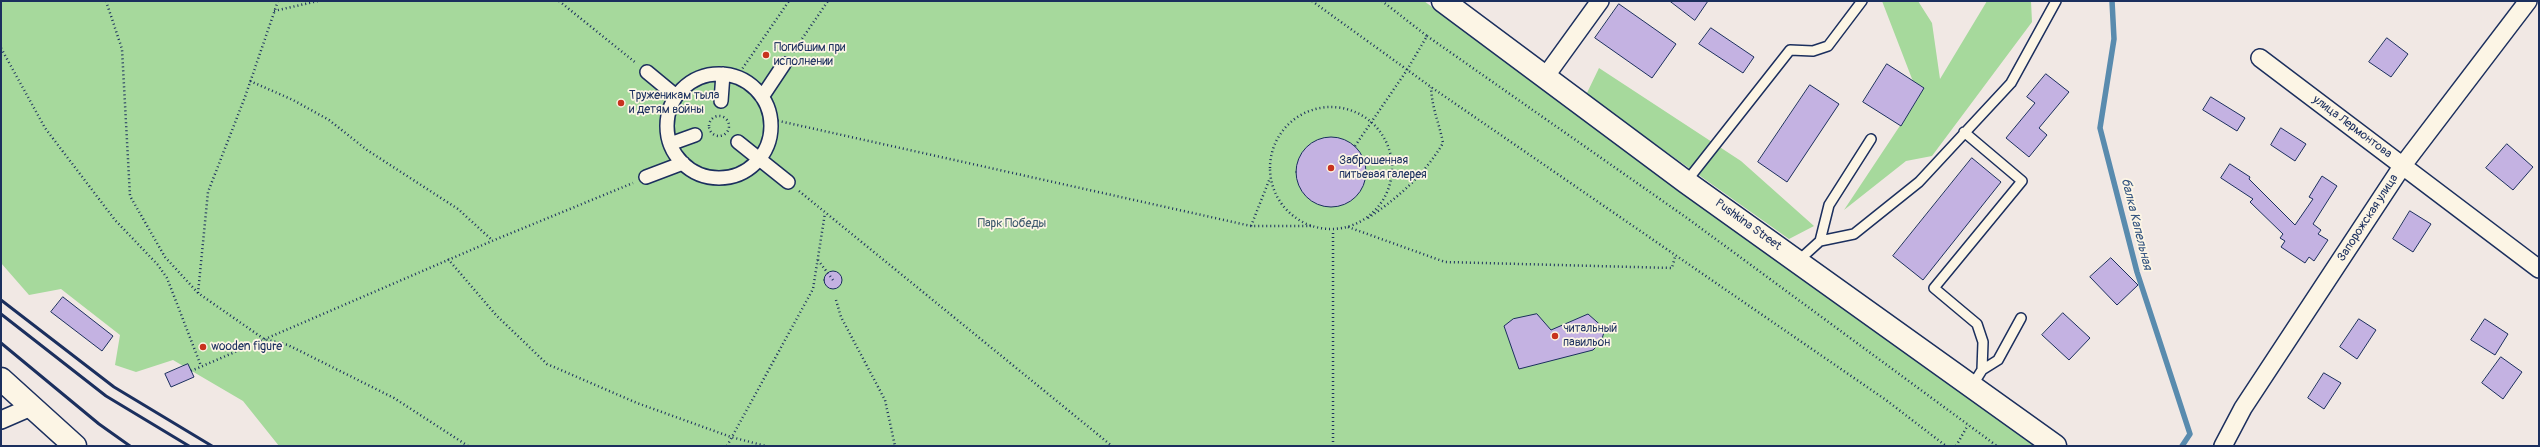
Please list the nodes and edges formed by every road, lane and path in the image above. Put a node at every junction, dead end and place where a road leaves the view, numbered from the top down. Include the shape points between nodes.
1 (106, 1) edge
2 (278, 1) edge
3 (318, 1) edge
4 (559, 1) edge
5 (790, 1) edge
6 (828, 1) edge
7 (1312, 1) edge
8 (1382, 1) edge
9 (1443, 1) edge
10 (1600, 1) edge
11 (1862, 1) edge
12 (2056, 1) edge
13 (2528, 1) edge
14 (274, 11) junction
15 (1427, 36) junction
16 (1, 48) edge
17 (2260, 58) dead end
18 (784, 64) joint
19 (1407, 70) junction
20 (647, 72) joint
21 (723, 74) junction
22 (737, 77) junction
23 (1544, 77) junction
24 (250, 81) junction
25 (1431, 87) junction
26 (676, 96) junction
27 (762, 97) junction
28 (721, 101) dead end
29 (770, 119) junction
30 (1372, 122) junction
31 (1964, 132) junction
32 (696, 135) dead end
33 (720, 136) joint
34 (1871, 139) dead end
35 (738, 142) dead end
36 (670, 144) junction
37 (1355, 146) dead end
38 (758, 160) junction
39 (682, 163) junction
40 (2403, 165) junction
41 (646, 177) joint
42 (1270, 177) junction
43 (788, 182) joint
44 (1686, 182) junction
45 (825, 213) junction
46 (1362, 221) junction
47 (1251, 226) junction
48 (1311, 226) junction
49 (1348, 227) junction
50 (1333, 230) junction
51 (492, 240) junction
52 (1820, 241) junction
53 (1675, 257) junction
54 (818, 259) junction
55 (448, 260) junction
56 (1798, 261) junction
57 (2539, 269) edge
58 (833, 280) dead end
59 (198, 293) junction
60 (836, 300) dead end
61 (2021, 318) dead end
62 (264, 339) junction
63 (201, 366) junction
64 (191, 371) dead end
65 (1, 379) edge
66 (1976, 379) junction
67 (31, 407) junction
68 (1, 420) edge
69 (1968, 425) junction
70 (731, 437) junction
71 (75, 446) edge
72 (468, 446) edge
73 (728, 446) edge
74 (766, 446) edge
75 (895, 446) edge
76 (1112, 446) edge
77 (1333, 446) edge
78 (1946, 446) edge
79 (1956, 446) edge
80 (1996, 446) edge
81 (2055, 446) edge
82 (2223, 446) edge

1 - 59 path via 122,49 130,196 165,258
2 - 14 path
3 - 14 path
4 - 20 path
5 - 22 path
6 - 18 path
7 - 19 path
8 - 15 path
9 - 23 street, Pushkina Street
10 - 23 street
11 - 44 lane via 1828,46 1813,51 1790,50
12 - 31 lane via 2011,83
13 - 40 street, Запорожская улица
14 - 24 path
15 - 19 path
15 - 69 path via 1687,218
16 - 63 path via 45,128 116,220 167,278
17 - 40 street, улица Лермонтова
18 - 27 street
19 - 25 path
19 - 30 path
20 - 26 street
21 - 22 street
21 - 26 street via 696,79
21 - 28 street
22 - 27 street via 755,88
23 - 44 street, Pushkina Street
24 - 51 path via 329,120 367,150 458,209
24 - 59 path via 208,192
25 - 46 path via 1432,108 1439,123 1443,143 1431,163 1394,201
25 - 53 path
26 - 36 street via 667,119
27 - 29 street
29 - 38 street via 769,141
29 - 47 path
30 - 37 path
30 - 42 path via 1354,111 1333,106 1312,109 1299,116 1278,135 1270,156
30 - 46 path via 1388,146 1392,174 1383,201
31 - 52 lane via 1919,182 1854,234
31 - 66 lane via 2022,181 1934,288 1977,324 1983,342
32 - 36 street
33 - 33 path via 728,131 729,124 725,118 718,116 712,118 708,125 712,133
34 - 52 lane via 1828,205
35 - 38 street
36 - 39 street
38 - 39 street via 748,169 721,178 700,174
38 - 43 street
39 - 41 street
40 - 57 street, улица Лермонтова
40 - 82 street, Запорожская улица via 2243,408
41 - 51 path
42 - 47 path
42 - 48 path via 1277,198 1292,216
43 - 45 path
44 - 56 street, Pushkina Street
45 - 54 path
45 - 76 path
46 - 49 path
47 - 48 path
48 - 50 path
49 - 50 path
49 - 53 path via 1444,262 1672,268
50 - 77 path
51 - 55 path
52 - 56 lane
53 - 78 path via 1886,400
54 - 58 path
54 - 70 path via 813,289
55 - 62 path
55 - 70 path via 496,315 547,364 637,403
56 - 66 street, Pushkina Street
59 - 62 path
60 - 75 path via 841,317 885,400
61 - 66 lane via 1998,360
62 - 63 path
62 - 72 path via 288,344 394,398
63 - 64 path
65 - 67 street
66 - 81 street, Pushkina Street
67 - 68 street
67 - 71 street
69 - 79 path
69 - 80 path
70 - 73 path
70 - 74 path

